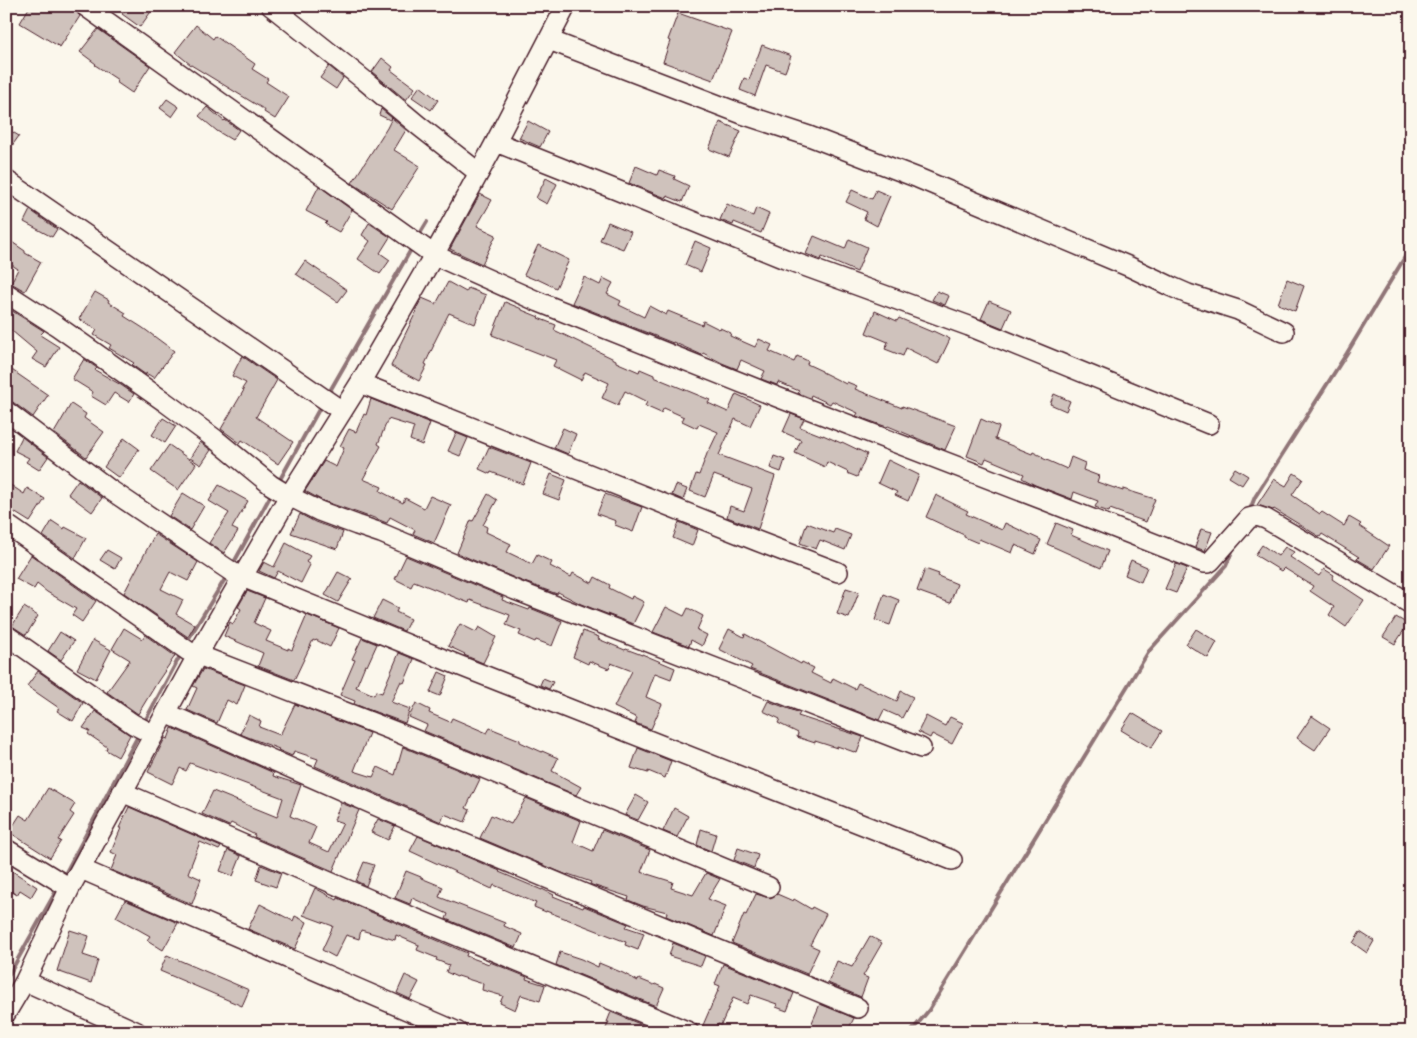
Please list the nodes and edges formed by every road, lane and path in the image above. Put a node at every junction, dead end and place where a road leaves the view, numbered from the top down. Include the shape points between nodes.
1 (85, 6) edge
2 (271, 6) edge
3 (566, 6) edge
4 (549, 40) junction
5 (496, 142) junction
6 (479, 173) junction
7 (6, 180) edge
8 (423, 246) junction
9 (6, 293) edge
10 (1284, 332) dead end
11 (360, 383) junction
12 (331, 403) junction
13 (6, 411) edge
14 (1209, 424) dead end
15 (280, 491) junction
16 (6, 524) edge
17 (838, 572) dead end
18 (234, 573) junction
19 (1411, 604) edge
20 (6, 635) edge
21 (187, 651) junction
22 (166, 713) junction
23 (145, 730) junction
24 (921, 748) dead end
25 (122, 792) junction
26 (6, 849) edge
27 (952, 860) dead end
28 (81, 869) junction
29 (64, 885) junction
30 (769, 887) dead end
31 (25, 981) junction
32 (858, 1008) dead end
33 (6, 1013) edge
34 (137, 1032) edge
35 (458, 1032) edge
36 (689, 1032) edge

1 - 8 street
2 - 6 street
3 - 4 street
4 - 5 street
4 - 10 street via 918,178
5 - 6 street
5 - 14 street via 785,259 969,326
6 - 8 street
7 - 12 street
8 - 11 street
8 - 19 street via 576,317 1204,563 1211,561 1249,518 1257,516
9 - 15 street via 164,402
11 - 12 street
11 - 17 street
12 - 15 street
13 - 18 street via 109,489
15 - 18 street
15 - 24 street via 319,511 388,536 514,590
16 - 21 street
18 - 21 street
18 - 27 street
20 - 23 street
21 - 22 street
21 - 30 street via 399,733
22 - 23 street
22 - 32 street via 422,826
23 - 25 street
25 - 28 street
25 - 36 street
26 - 29 street
28 - 29 street
28 - 35 street
29 - 31 street
31 - 33 street
31 - 34 street

